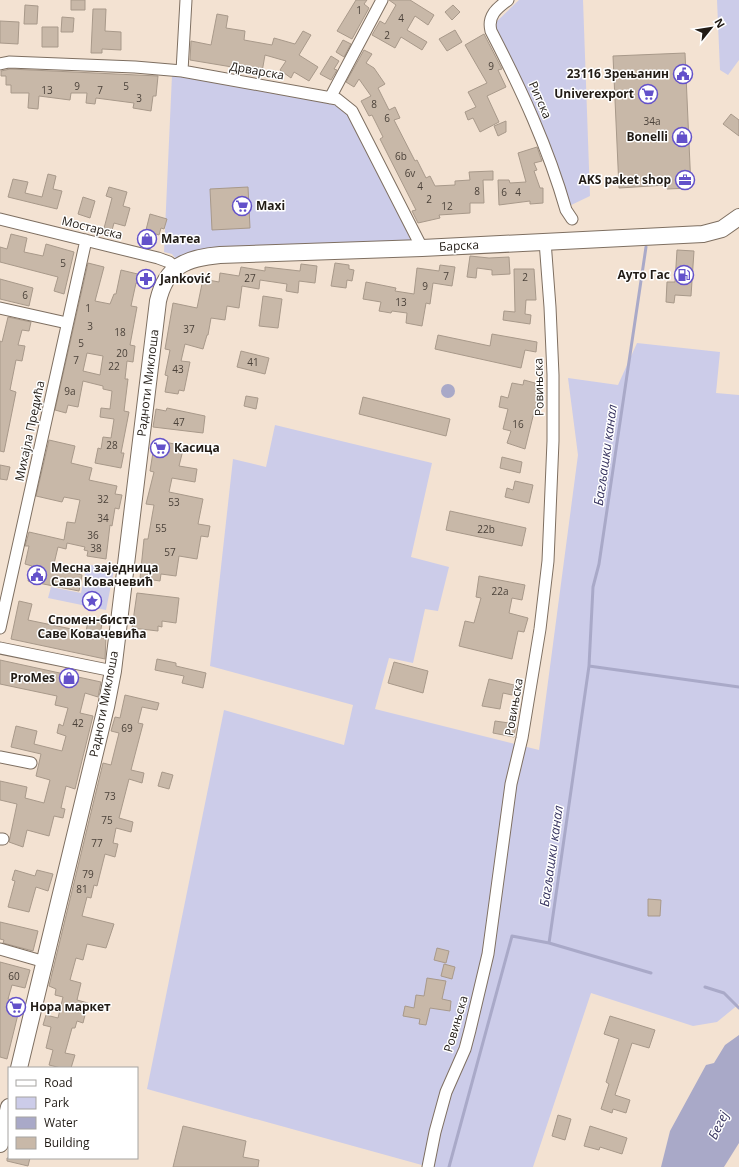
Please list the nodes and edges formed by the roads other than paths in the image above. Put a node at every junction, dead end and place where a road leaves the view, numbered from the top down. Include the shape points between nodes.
1 (186, 0) edge
2 (382, 0) edge
3 (508, 0) edge
4 (0, 64) edge
5 (182, 71) junction
6 (330, 98) junction
7 (739, 217) edge
8 (0, 219) edge
9 (572, 219) dead end
10 (86, 240) junction
11 (545, 241) junction
12 (422, 248) junction
13 (176, 268) junction
14 (0, 308) edge
15 (67, 323) junction
16 (0, 628) edge
17 (0, 648) edge
18 (113, 671) junction
19 (0, 756) edge
20 (31, 763) dead end
21 (0, 949) edge
22 (45, 962) junction
23 (19, 1067) edge
24 (8, 1111) edge
25 (0, 1144) edge
26 (428, 1167) edge

1 - 5 street
2 - 6 street
3 - 9 street, Ритска via 490,18 491,31 530,109 566,210
4 - 5 street, Дрварска via 9,62 90,65
5 - 6 street, Дрварска
6 - 12 street, Дрварска via 342,102 352,111
7 - 11 street, Барска via 726,227 709,233
8 - 10 street, Мостарска
10 - 13 street, Мостарска via 158,258
10 - 15 street, Михајла Предића
11 - 12 street, Барска
11 - 26 street, Ровињска via 550,307 553,441 548,561 541,622 522,738 511,784 488,954 465,1049 446,1092
12 - 13 street, Барска via 220,255 191,260
13 - 18 street, Радноти Миклоша via 162,285 158,301
14 - 15 street
15 - 16 street, Михајла Предића
17 - 18 street
18 - 22 street, Радноти Миклоша
19 - 20 street
21 - 22 street
22 - 23 street, Радноти Миклоша
24 - 25 street

